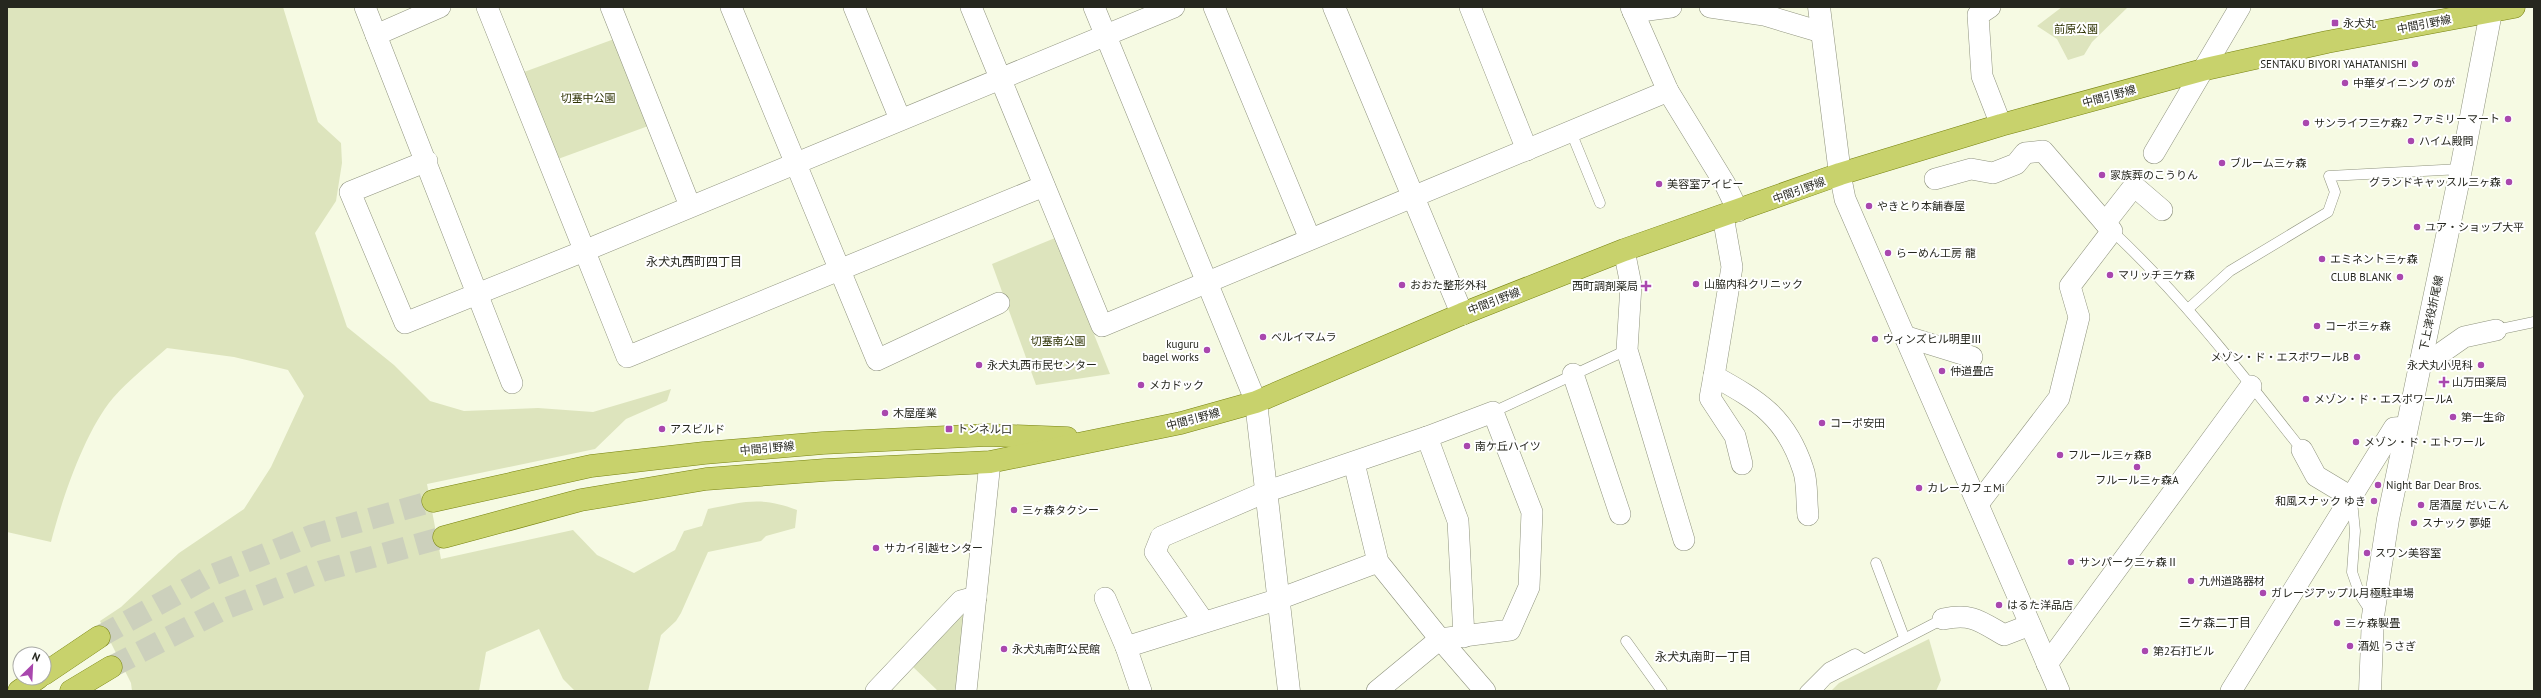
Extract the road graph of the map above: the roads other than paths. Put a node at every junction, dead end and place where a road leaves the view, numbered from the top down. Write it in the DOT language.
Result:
graph roads {
  1 [pos="365,7"];
  2 [pos="440,7"];
  3 [pos="487,7"];
  4 [pos="611,7"];
  5 [pos="731,7"];
  6 [pos="854,7"];
  7 [pos="970,7"];
  8 [pos="1094,7"];
  9 [pos="1174,7"];
  10 [pos="1214,7"];
  11 [pos="1334,7"];
  12 [pos="1470,7"];
  13 [pos="1671,7"];
  14 [pos="1710,7"];
  15 [pos="1819,7"];
  16 [pos="1990,7"];
  17 [pos="2240,7"];
  18 [pos="2514,7"];
  19 [pos="1632,9"];
  20 [pos="2491,9"];
  21 [pos="1821,32"];
  22 [pos="1106,34"];
  23 [pos="376,35"];
  24 [pos="2206,69"];
  25 [pos="1000,79"];
  26 [pos="1668,91"];
  27 [pos="900,119"];
  28 [pos="2001,125"];
  29 [pos="1571,132"];
  30 [pos="1527,150"];
  31 [pos="2154,153"];
  32 [pos="427,161"];
  33 [pos="795,163"];
  34 [pos="2461,170"];
  35 [pos="1840,174"];
  36 [pos="1935,179"];
  37 [pos="1044,186"];
  38 [pos="1412,196"];
  39 [pos="1600,203"];
  40 [pos="690,206"];
  41 [pos="2162,210"];
  42 [pos="1730,214"];
  43 [pos="2108,227"];
  44 [pos="1310,240"];
  45 [pos="1624,250"];
  46 [pos="584,251"];
  47 [pos="840,268"];
  48 [pos="1207,282"];
  49 [pos="479,294"];
  50 [pos="999,303"];
  51 [pos="2188,309"];
  52 [pos="1462,314"];
  53 [pos="2534,322"];
  54 [pos="2496,330"];
  55 [pos="1904,336"];
  56 [pos="1627,350"];
  57 [pos="1972,357"];
  58 [pos="2421,359"];
  59 [pos="1574,374"];
  60 [pos="1714,376"];
  61 [pos="512,383"];
  62 [pos="2251,386"];
  63 [pos="1256,402"];
  64 [pos="1493,412"];
  65 [pos="2406,427"];
  66 [pos="1427,437"];
  67 [pos="1105,439"];
  68 [pos="2302,450"];
  69 [pos="990,462"];
  70 [pos="1354,463"];
  71 [pos="1742,464"];
  72 [pos="1268,491"];
  73 [pos="2351,498"];
  74 [pos="433,501"];
  75 [pos="1978,504"];
  76 [pos="1620,514"];
  77 [pos="1808,515"];
  78 [pos="444,537"];
  79 [pos="1684,540"];
  80 [pos="1378,562"];
  81 [pos="1876,563"];
  82 [pos="976,597"];
  83 [pos="1105,598"];
  84 [pos="1279,598"];
  85 [pos="2373,616"];
  86 [pos="1943,619"];
  87 [pos="1204,622"];
  88 [pos="2030,625"];
  89 [pos="99,637"];
  90 [pos="1464,637"];
  91 [pos="1904,637"];
  92 [pos="1440,639"];
  93 [pos="1626,641"];
  94 [pos="1126,647"];
  95 [pos="1863,659"];
  96 [pos="2047,664"];
  97 [pos="111,667"];
  98 [pos="52,669"];
  99 [pos="72,691"];
  100 [pos="876,691"];
  101 [pos="966,691"];
  102 [pos="1141,691"];
  103 [pos="1290,691"];
  104 [pos="1377,691"];
  105 [pos="1485,691"];
  106 [pos="1662,691"];
  107 [pos="1805,691"];
  108 [pos="1816,691"];
  109 [pos="2059,691"];
  110 [pos="2231,691"];
  111 [pos="2370,691"];
  1 -- 23 [label="street"];
  2 -- 23 [label="street"];
  3 -- 46 [label="street"];
  4 -- 40 [label="street"];
  5 -- 33 [label="street"];
  6 -- 27 [label="street"];
  7 -- 25 [label="street"];
  8 -- 22 [label="street"];
  9 -- 22 [label="street"];
  10 -- 44 [label="street"];
  11 -- 38 [label="street"];
  12 -- 30 [label="street"];
  13 -- 19 [label="street"];
  14 -- 21 [label="street"];
  15 -- 21 [label="street"];
  16 -- 28 [label="street"];
  17 -- 24 [label="street"];
  18 -- 20 [label="main road, 中間引野線"];
  19 -- 26 [label="street"];
  20 -- 24 [label="main road, 中間引野線"];
  20 -- 34 [label="street, 下上津役折尾線"];
  21 -- 35 [label="street"];
  22 -- 25 [label="street"];
  22 -- 48 [label="street"];
  23 -- 32 [label="street"];
  24 -- 28 [label="main road, 中間引野線"];
  24 -- 31 [label="street"];
  25 -- 27 [label="street"];
  25 -- 37 [label="street"];
  26 -- 29 [label="street"];
  26 -- 42 [label="street"];
  27 -- 33 [label="street"];
  28 -- 35 [label="main road, 中間引野線"];
  29 -- 30 [label="street"];
  29 -- 39 [label="lane"];
  30 -- 38 [label="street"];
  32 -- 49 [label="street"];
  32 -- 49 [label="street"];
  33 -- 40 [label="street"];
  33 -- 47 [label="street"];
  34 -- 51 [label="lane"];
  34 -- 58 [label="street, 下上津役折尾線"];
  35 -- 42 [label="main road, 中間引野線"];
  35 -- 55 [label="street"];
  36 -- 43 [label="street"];
  37 -- 47 [label="street"];
  37 -- 48 [label="street"];
  38 -- 44 [label="street"];
  38 -- 52 [label="street"];
  40 -- 46 [label="street"];
  41 -- 43 [label="street"];
  42 -- 45 [label="main road, 中間引野線"];
  42 -- 60 [label="street"];
  43 -- 51 [label="lane"];
  43 -- 75 [label="street"];
  44 -- 48 [label="street"];
  45 -- 52 [label="main road, 中間引野線"];
  45 -- 56 [label="street"];
  46 -- 47 [label="street"];
  46 -- 49 [label="street"];
  47 -- 50 [label="street"];
  48 -- 63 [label="street"];
  49 -- 61 [label="street"];
  51 -- 62 [label="lane"];
  52 -- 63 [label="main road, 中間引野線"];
  53 -- 54 [label="lane"];
  54 -- 58 [label="street"];
  55 -- 57 [label="street"];
  55 -- 75 [label="street"];
  56 -- 59 [label="lane"];
  56 -- 79 [label="street"];
  58 -- 65 [label="street, 下上津役折尾線"];
  59 -- 64 [label="lane"];
  59 -- 76 [label="street"];
  60 -- 71 [label="street"];
  60 -- 77 [label="street"];
  62 -- 68 [label="lane"];
  62 -- 96 [label="street"];
  63 -- 67 [label="main road, 中間引野線"];
  63 -- 72 [label="street"];
  64 -- 66 [label="street"];
  64 -- 90 [label="street"];
  65 -- 73 [label="street"];
  65 -- 85 [label="street, 下上津役折尾線"];
  66 -- 70 [label="street"];
  66 -- 90 [label="street"];
  67 -- 69 [label="main road, 中間引野線"];
  67 -- 74 [label="main road, 中間引野線"];
  68 -- 73 [label="street"];
  69 -- 78 [label="main road, 中間引野線"];
  69 -- 82 [label="street"];
  70 -- 72 [label="street"];
  70 -- 80 [label="street"];
  72 -- 84 [label="street"];
  72 -- 87 [label="street"];
  73 -- 85 [label="lane"];
  73 -- 110 [label="street"];
  75 -- 88 [label="street"];
  80 -- 84 [label="street"];
  80 -- 92 [label="street"];
  81 -- 91 [label="lane"];
  82 -- 100 [label="street"];
  82 -- 101 [label="street"];
  83 -- 94 [label="street"];
  84 -- 87 [label="street"];
  84 -- 103 [label="street"];
  85 -- 111 [label="street, 下上津役折尾線"];
  86 -- 88 [label="street"];
  86 -- 91 [label="lane"];
  87 -- 94 [label="street"];
  88 -- 96 [label="street"];
  89 -- 98 [label="main road"];
  90 -- 92 [label="street"];
  91 -- 95 [label="lane"];
  92 -- 104 [label="street"];
  92 -- 105 [label="street"];
  93 -- 106 [label="lane"];
  94 -- 102 [label="street"];
  95 -- 107 [label="lane"];
  95 -- 108 [label="lane"];
  96 -- 109 [label="street"];
  97 -- 99 [label="main road"];
}
